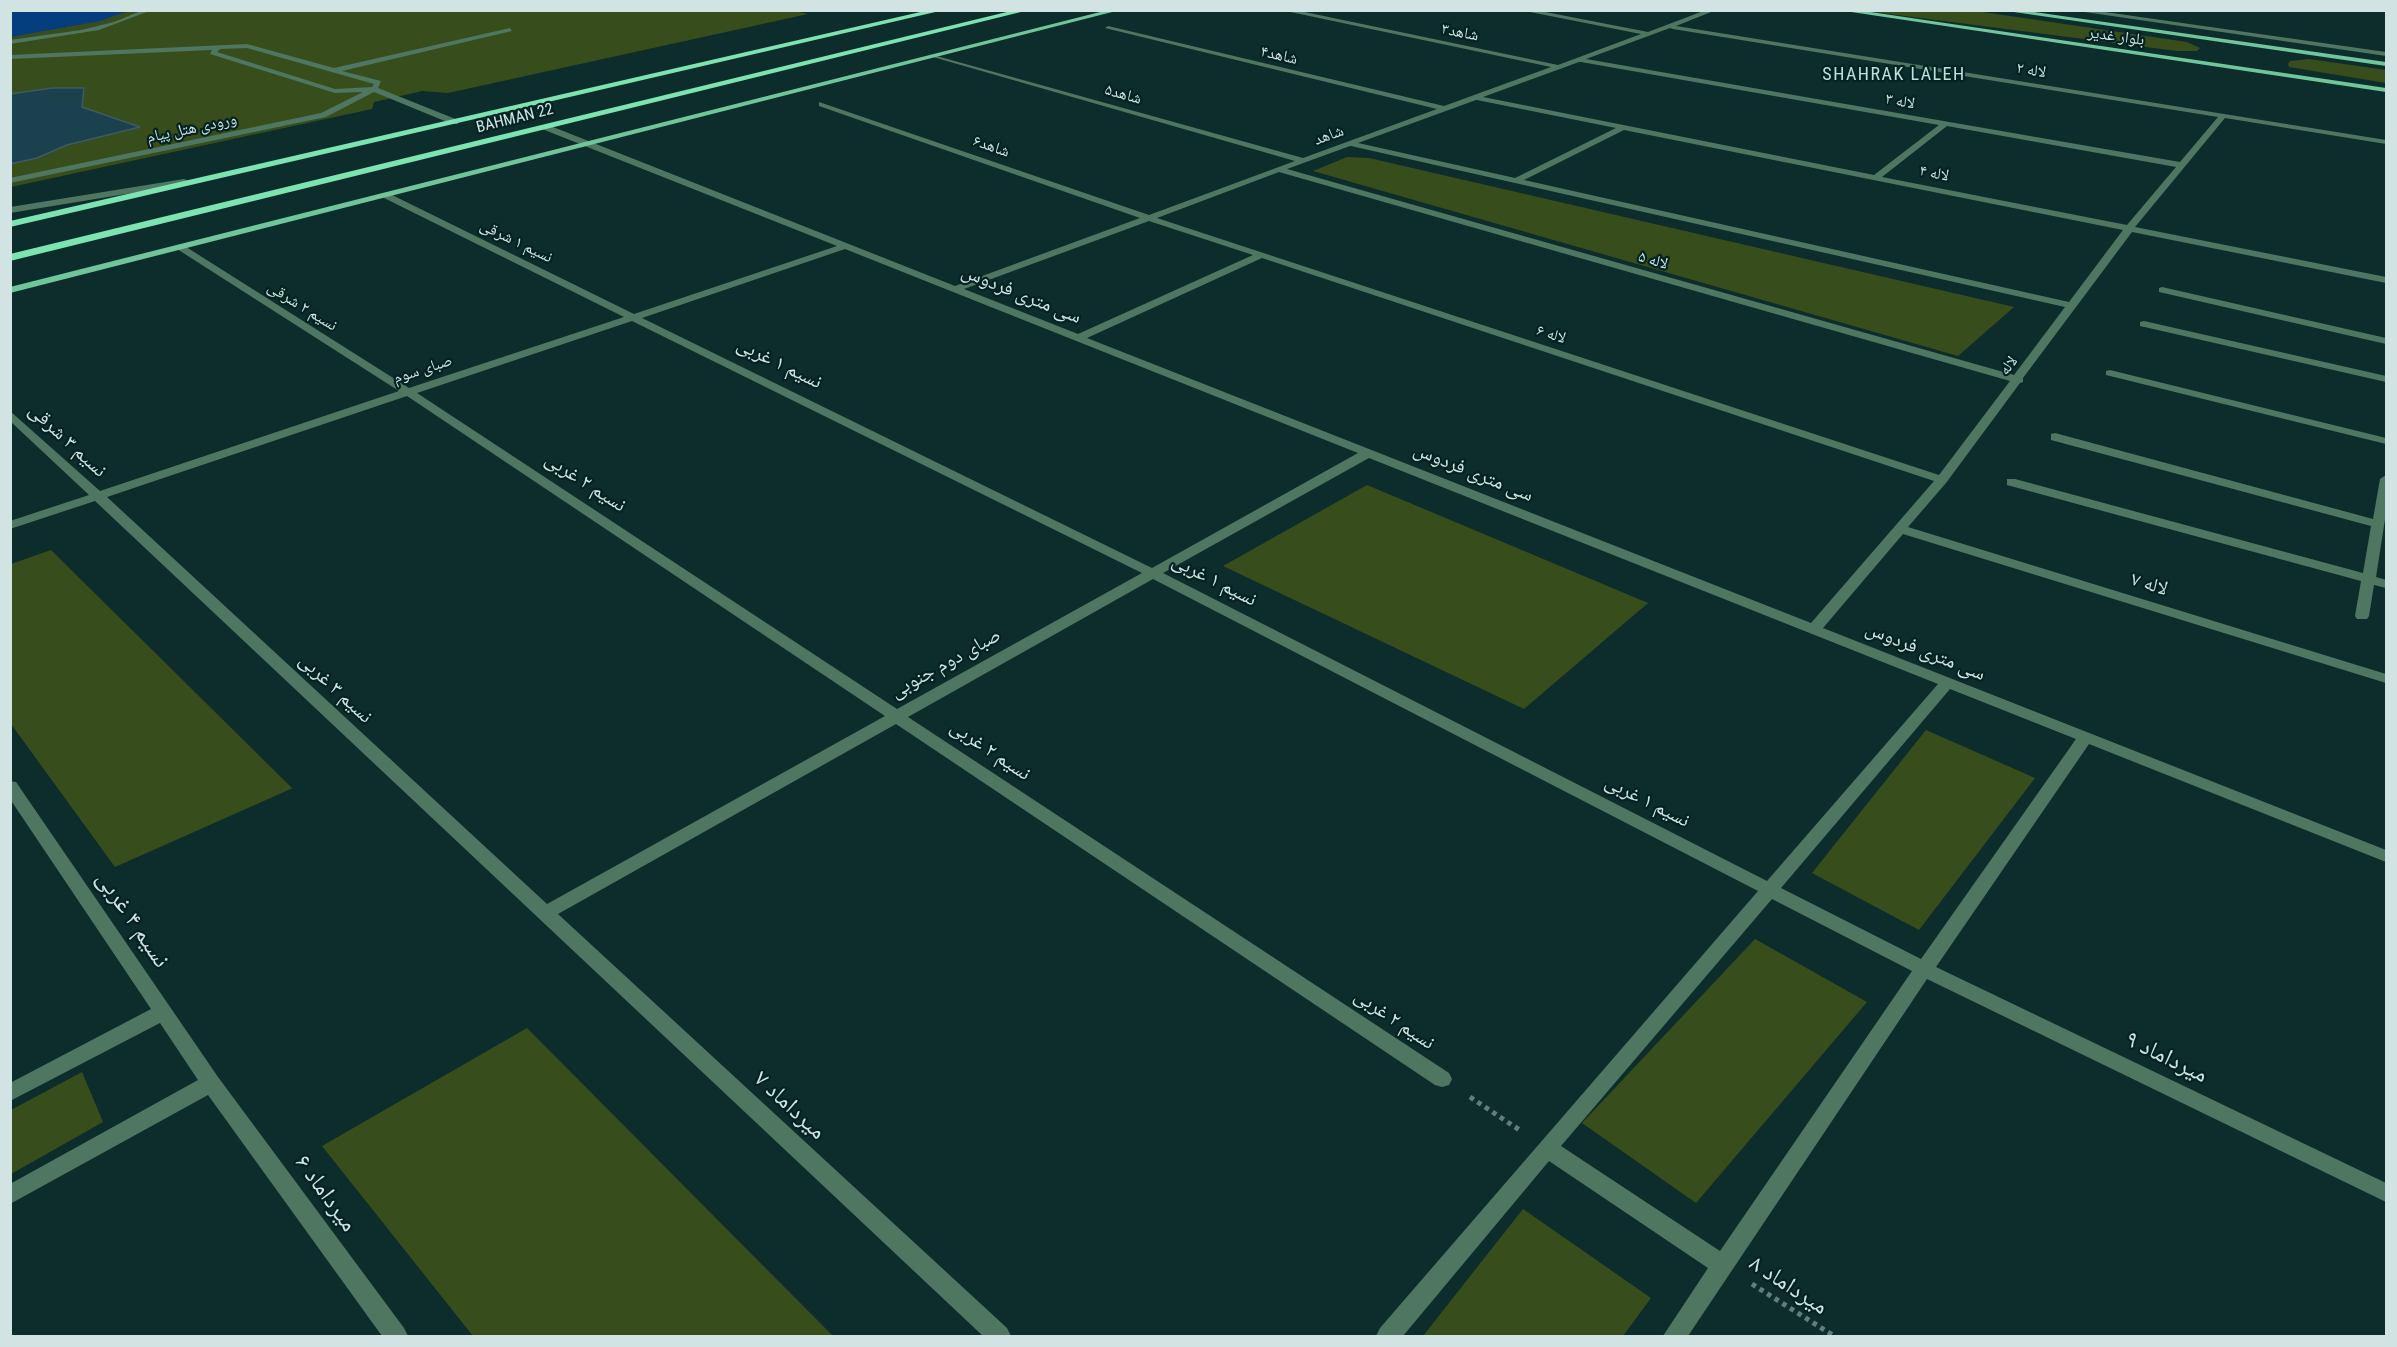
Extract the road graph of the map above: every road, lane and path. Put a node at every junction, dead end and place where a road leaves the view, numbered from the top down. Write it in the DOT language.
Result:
graph roads {
  1 [pos="149,10"];
  2 [pos="1026,10"];
  3 [pos="1117,10"];
  4 [pos="1284,10"];
  5 [pos="1524,10"];
  6 [pos="1713,10"];
  7 [pos="1841,10"];
  8 [pos="2003,10"];
  9 [pos="2074,10"];
  10 [pos="948,13"];
  11 [pos="1008,15"];
  12 [pos="1670,26"];
  13 [pos="1108,28"];
  14 [pos="510,30"];
  15 [pos="1649,34"];
  16 [pos="2178,35"];
  17 [pos="10,42"];
  18 [pos="221,47"];
  19 [pos="2315,54"];
  20 [pos="2386,54"];
  21 [pos="935,56"];
  22 [pos="2265,56"];
  23 [pos="10,57"];
  24 [pos="2158,57"];
  25 [pos="1579,60"];
  26 [pos="2262,64"];
  27 [pos="2386,64"];
  28 [pos="1560,67"];
  29 [pos="333,71"];
  30 [pos="2308,79"];
  31 [pos="374,89"];
  32 [pos="2386,90"];
  33 [pos="1477,98"];
  34 [pos="822,105"];
  35 [pos="1445,109"];
  36 [pos="2223,116"];
  37 [pos="455,122"];
  38 [pos="1945,124"];
  39 [pos="546,127"];
  40 [pos="1624,127"];
  41 [pos="2386,142"];
  42 [pos="587,143"];
  43 [pos="1351,144"];
  44 [pos="1304,161"];
  45 [pos="2181,165"];
  46 [pos="1280,170"];
  47 [pos="1875,177"];
  48 [pos="205,179"];
  49 [pos="10,181"];
  50 [pos="1516,181"];
  51 [pos="385,195"];
  52 [pos="10,210"];
  53 [pos="1150,218"];
  54 [pos="10,224"];
  55 [pos="2129,229"];
  56 [pos="846,246"];
  57 [pos="180,247"];
  58 [pos="1261,255"];
  59 [pos="10,258"];
  60 [pos="2386,280"];
  61 [pos="10,290"];
  62 [pos="955,290"];
  63 [pos="2162,290"];
  64 [pos="2073,306"];
  65 [pos="635,316"];
  66 [pos="2144,324"];
  67 [pos="1078,338"];
  68 [pos="2386,341"];
  69 [pos="2110,373"];
  70 [pos="2386,379"];
  71 [pos="2019,381"];
  72 [pos="408,393"];
  73 [pos="10,414"];
  74 [pos="2055,437"];
  75 [pos="2386,441"];
  76 [pos="1368,453"];
  77 [pos="2386,479"];
  78 [pos="1942,480"];
  79 [pos="2011,482"];
  80 [pos="97,496"];
  81 [pos="2378,524"];
  82 [pos="10,525"];
  83 [pos="1900,529"];
  84 [pos="1152,573"];
  85 [pos="2367,578"];
  86 [pos="2386,584"];
  87 [pos="2362,616"];
  88 [pos="1814,629"];
  89 [pos="2386,679"];
  90 [pos="1948,682"];
  91 [pos="897,716"];
  92 [pos="2086,737"];
  93 [pos="10,786"];
  94 [pos="2386,856"];
  95 [pos="1770,889"];
  96 [pos="545,913"];
  97 [pos="1924,969"];
  98 [pos="163,1012"];
  99 [pos="1442,1079"];
  100 [pos="211,1083"];
  101 [pos="10,1093"];
  102 [pos="1547,1148"];
  103 [pos="2386,1193"];
  104 [pos="10,1195"];
  105 [pos="1723,1266"];
  106 [pos="396,1336"];
  107 [pos="999,1336"];
  108 [pos="1388,1336"];
  109 [pos="1675,1336"];
  110 [pos="1834,1336"];
  1 -- 17 [label="street"];
  2 -- 11 [label="highway, BAHMAN 22"];
  3 -- 21 [label="main road"];
  4 -- 28 [label="street, شاهد۳"];
  5 -- 15 [label="street"];
  6 -- 12 [label="street, شاهد"];
  7 -- 24 [label="main road, بلوار غدیر"];
  8 -- 16 [label="main road, بلوار غدیر"];
  9 -- 20 [label="street"];
  10 -- 11 [label="highway, BAHMAN 22"];
  10 -- 37 [label="highway, BAHMAN 22"];
  11 -- 39 [label="highway, BAHMAN 22"];
  12 -- 15 [label="street, شاهد"];
  12 -- 36 [label="street, لاله ۲"];
  13 -- 35 [label="street, شاهد۴"];
  14 -- 29 [label="street"];
  15 -- 25 [label="street, شاهد"];
  16 -- 19 [label="main road, بلوار غدیر"];
  16 -- 24 [label="main road"];
  18 -- 23 [label="street"];
  18 -- 29 [label="street"];
  18 -- 31 [label="street"];
  19 -- 22 [label="main road"];
  19 -- 27 [label="main road, بلوار غدیر"];
  21 -- 42 [label="main road"];
  21 -- 44 [label="street, شاهد۵"];
  24 -- 30 [label="main road, بلوار غدیر"];
  25 -- 28 [label="street, شاهد"];
  25 -- 38 [label="street, لاله ۳"];
  26 -- 30 [label="main road"];
  28 -- 33 [label="street, شاهد"];
  29 -- 31 [label="street"];
  30 -- 32 [label="main road, بلوار غدیر"];
  31 -- 37 [label="street"];
  31 -- 49 [label="street, ورودی هتل پیام"];
  33 -- 35 [label="street, شاهد"];
  33 -- 40 [label="street, لاله ۴"];
  34 -- 53 [label="street, شاهد۶"];
  35 -- 43 [label="street, شاهد"];
  36 -- 41 [label="street, لاله ۲"];
  36 -- 45 [label="street, لاله"];
  37 -- 48 [label="highway, BAHMAN 22"];
  38 -- 45 [label="street, لاله ۳"];
  38 -- 47 [label="street"];
  39 -- 42 [label="street, سی متری فردوس"];
  39 -- 59 [label="highway, BAHMAN 22"];
  40 -- 47 [label="street, لاله ۴"];
  40 -- 50 [label="street"];
  42 -- 51 [label="main road"];
  42 -- 56 [label="street, سی متری فردوس"];
  43 -- 44 [label="street, شاهد"];
  43 -- 50 [label="street"];
  44 -- 46 [label="street, شاهد"];
  45 -- 55 [label="street, لاله"];
  46 -- 53 [label="street, شاهد"];
  46 -- 71 [label="street, لاله ۵"];
  47 -- 55 [label="street, لاله ۴"];
  48 -- 52 [label="street"];
  48 -- 54 [label="highway, BAHMAN 22"];
  50 -- 64 [label="street"];
  51 -- 57 [label="main road"];
  51 -- 65 [label="street, نسیم ۱ شرقی"];
  53 -- 58 [label="street, لاله ۶"];
  53 -- 62 [label="street, شاهد"];
  55 -- 60 [label="street, لاله ۴"];
  55 -- 64 [label="street, لاله"];
  56 -- 62 [label="street, سی متری فردوس"];
  56 -- 65 [label="street, صبای سوم"];
  57 -- 61 [label="main road"];
  57 -- 72 [label="street, نسیم ۲ شرقی"];
  58 -- 67 [label="street"];
  58 -- 78 [label="street, لاله ۶"];
  62 -- 67 [label="street, سی متری فردوس"];
  63 -- 68 [label="street"];
  64 -- 71 [label="street, لاله"];
  65 -- 72 [label="street, صبای سوم"];
  65 -- 84 [label="street, نسیم ۱ غربی"];
  66 -- 70 [label="street"];
  67 -- 76 [label="street, سی متری فردوس"];
  69 -- 75 [label="street"];
  71 -- 78 [label="street, لاله"];
  72 -- 80 [label="street, صبای سوم"];
  72 -- 91 [label="street, نسیم ۲ غربی"];
  73 -- 80 [label="street, نسیم ۳ شرقی"];
  74 -- 81 [label="street"];
  76 -- 84 [label="street, صبای دوم جنوبی"];
  76 -- 88 [label="street, سی متری فردوس"];
  77 -- 81 [label="street"];
  78 -- 83 [label="street, لاله"];
  79 -- 85 [label="street"];
  80 -- 82 [label="street, صبای سوم"];
  80 -- 96 [label="street, نسیم ۳ غربی"];
  81 -- 85 [label="street"];
  83 -- 88 [label="street, لاله"];
  83 -- 89 [label="street, لاله ۷"];
  84 -- 91 [label="street, صبای دوم جنوبی"];
  84 -- 95 [label="street, نسیم ۱ غربی"];
  85 -- 86 [label="street"];
  85 -- 87 [label="street"];
  88 -- 90 [label="street, سی متری فردوس"];
  90 -- 92 [label="street, سی متری فردوس"];
  90 -- 95 [label="street"];
  91 -- 96 [label="street, صبای دوم جنوبی"];
  91 -- 99 [label="street, نسیم ۲ غربی"];
  92 -- 94 [label="street, سی متری فردوس"];
  92 -- 97 [label="street"];
  93 -- 98 [label="street, نسیم ۴ غربی"];
  95 -- 97 [label="street, نسیم ۱ غربی"];
  95 -- 102 [label="street"];
  96 -- 107 [label="street, میرداماد ۷"];
  97 -- 103 [label="street, میرداماد ۹"];
  97 -- 105 [label="street"];
  98 -- 100 [label="street, نسیم ۴ غربی"];
  98 -- 101 [label="street"];
  99 -- 102 [label="path, نسیم ۲ غربی"];
  100 -- 104 [label="street"];
  100 -- 106 [label="street, میرداماد ۶"];
  102 -- 105 [label="street"];
  102 -- 108 [label="street"];
  105 -- 109 [label="street"];
  105 -- 110 [label="path, میرداماد ۸"];
}
